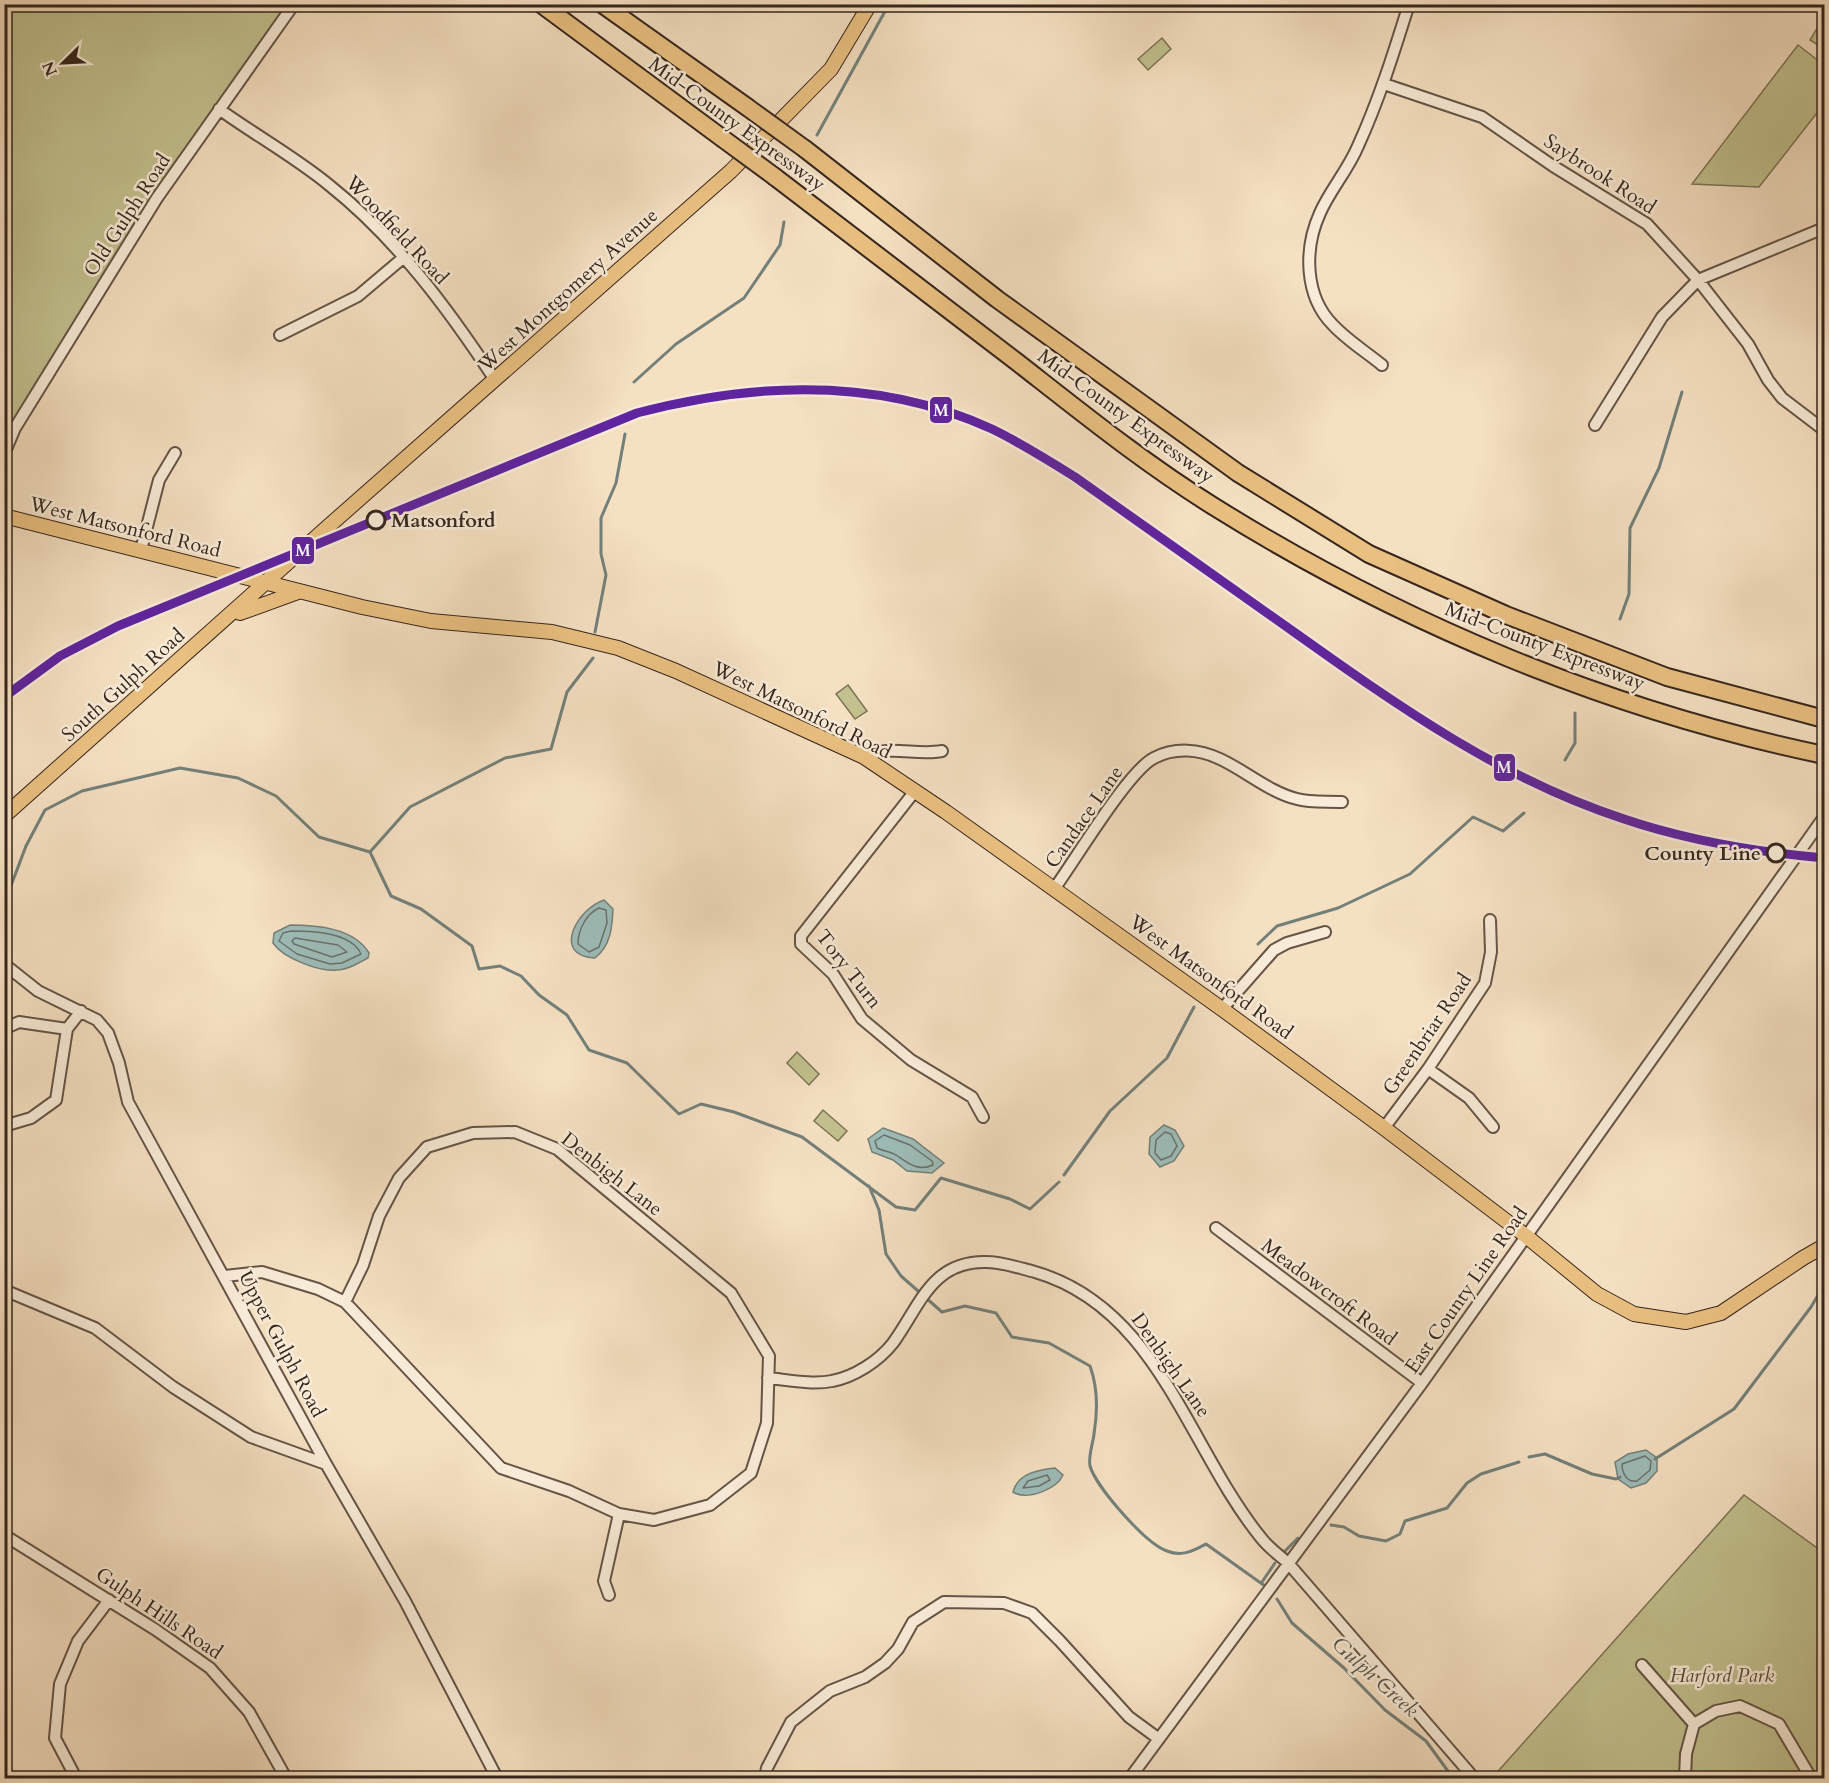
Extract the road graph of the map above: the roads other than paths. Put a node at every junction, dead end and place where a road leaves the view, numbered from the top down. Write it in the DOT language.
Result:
graph roads {
  1 [pos="294,4"];
  2 [pos="541,4"];
  3 [pos="602,4"];
  4 [pos="870,4"];
  5 [pos="1409,4"];
  6 [pos="1384,84"];
  7 [pos="219,109"];
  8 [pos="1824,228"];
  9 [pos="404,258"];
  10 [pos="1698,280"];
  11 [pos="280,335"];
  12 [pos="1382,365"];
  13 [pos="495,380"];
  14 [pos="1595,424"];
  15 [pos="1824,430"];
  16 [pos="175,453"];
  17 [pos="4,454"];
  18 [pos="4,516"];
  19 [pos="141,550"];
  20 [pos="267,583"];
  21 [pos="301,591"];
  22 [pos="227,618"];
  23 [pos="1824,719"];
  24 [pos="942,751"];
  25 [pos="1824,754"];
  26 [pos="864,757"];
  27 [pos="915,791"];
  28 [pos="1342,802"];
  29 [pos="4,816"];
  30 [pos="1824,817"];
  31 [pos="1054,889"];
  32 [pos="1490,920"];
  33 [pos="1325,932"];
  34 [pos="4,964"];
  35 [pos="1222,1009"];
  36 [pos="81,1011"];
  37 [pos="4,1029"];
  38 [pos="67,1029"];
  39 [pos="1428,1070"];
  40 [pos="983,1117"];
  41 [pos="4,1126"];
  42 [pos="1493,1127"];
  43 [pos="1384,1128"];
  44 [pos="1216,1228"];
  45 [pos="1526,1236"];
  46 [pos="1824,1246"];
  47 [pos="225,1276"];
  48 [pos="4,1290"];
  49 [pos="345,1302"];
  50 [pos="768,1378"];
  51 [pos="1422,1383"];
  52 [pos="326,1464"];
  53 [pos="619,1514"];
  54 [pos="4,1535"];
  55 [pos="1288,1563"];
  56 [pos="609,1595"];
  57 [pos="109,1600"];
  58 [pos="1642,1665"];
  59 [pos="1695,1724"];
  60 [pos="1159,1739"];
  61 [pos="76,1779"];
  62 [pos="286,1779"];
  63 [pos="497,1779"];
  64 [pos="765,1779"];
  65 [pos="1130,1779"];
  66 [pos="1474,1779"];
  67 [pos="1685,1779"];
  68 [pos="1811,1779"];
  1 -- 7 [label="street, Old Gulph Road"];
  2 -- 25 [label="highway, Mid-County Expressway, bridge"];
  3 -- 23 [label="highway, Mid-County Expressway, bridge"];
  4 -- 13 [label="main road, West Montgomery Avenue"];
  5 -- 6 [label="street"];
  6 -- 10 [label="street, Saybrook Road"];
  6 -- 12 [label="street"];
  7 -- 9 [label="street, Woodfield Road"];
  7 -- 17 [label="street, Old Gulph Road"];
  8 -- 10 [label="street"];
  9 -- 11 [label="street"];
  9 -- 13 [label="street, Woodfield Road"];
  10 -- 14 [label="street"];
  10 -- 15 [label="street, Saybrook Road"];
  13 -- 20 [label="main road, West Montgomery Avenue"];
  16 -- 19 [label="street"];
  18 -- 19 [label="main road, West Matsonford Road"];
  19 -- 20 [label="main road, West Matsonford Road"];
  20 -- 21 [label="main road, West Matsonford Road"];
  20 -- 22 [label="main road, South Gulph Road"];
  21 -- 22 [label="main road"];
  21 -- 26 [label="main road, West Matsonford Road"];
  22 -- 29 [label="main road, South Gulph Road"];
  24 -- 26 [label="street"];
  26 -- 27 [label="main road, West Matsonford Road"];
  27 -- 31 [label="main road, West Matsonford Road"];
  27 -- 40 [label="street, Tory Turn"];
  28 -- 31 [label="street, Candace Lane"];
  30 -- 45 [label="street, East County Line Road"];
  31 -- 35 [label="main road, West Matsonford Road"];
  32 -- 39 [label="street, Greenbriar Road"];
  33 -- 35 [label="street"];
  34 -- 36 [label="street, Upper Gulph Road"];
  35 -- 43 [label="main road, West Matsonford Road"];
  36 -- 38 [label="street"];
  36 -- 47 [label="street, Upper Gulph Road"];
  37 -- 38 [label="street"];
  38 -- 41 [label="street"];
  39 -- 42 [label="street"];
  39 -- 43 [label="street, Greenbriar Road"];
  43 -- 45 [label="main road, West Matsonford Road"];
  44 -- 51 [label="street, Meadowcroft Road"];
  45 -- 46 [label="main road, West Matsonford Road"];
  45 -- 51 [label="street, East County Line Road"];
  47 -- 49 [label="street, Denbigh Lane"];
  47 -- 52 [label="street, Upper Gulph Road"];
  48 -- 52 [label="street"];
  49 -- 50 [label="street, Denbigh Lane"];
  49 -- 53 [label="street, Denbigh Lane"];
  50 -- 53 [label="street, Denbigh Lane"];
  50 -- 55 [label="street, Denbigh Lane"];
  51 -- 55 [label="street, East County Line Road"];
  52 -- 63 [label="street, Upper Gulph Road"];
  53 -- 56 [label="street"];
  54 -- 57 [label="street, Gulph Hills Road"];
  55 -- 60 [label="street, East County Line Road"];
  55 -- 66 [label="street, Denbigh Lane"];
  57 -- 61 [label="street"];
  57 -- 62 [label="street, Gulph Hills Road"];
  58 -- 59 [label="street"];
  59 -- 67 [label="street"];
  59 -- 68 [label="street"];
  60 -- 64 [label="street"];
  60 -- 65 [label="street, East County Line Road"];
}
